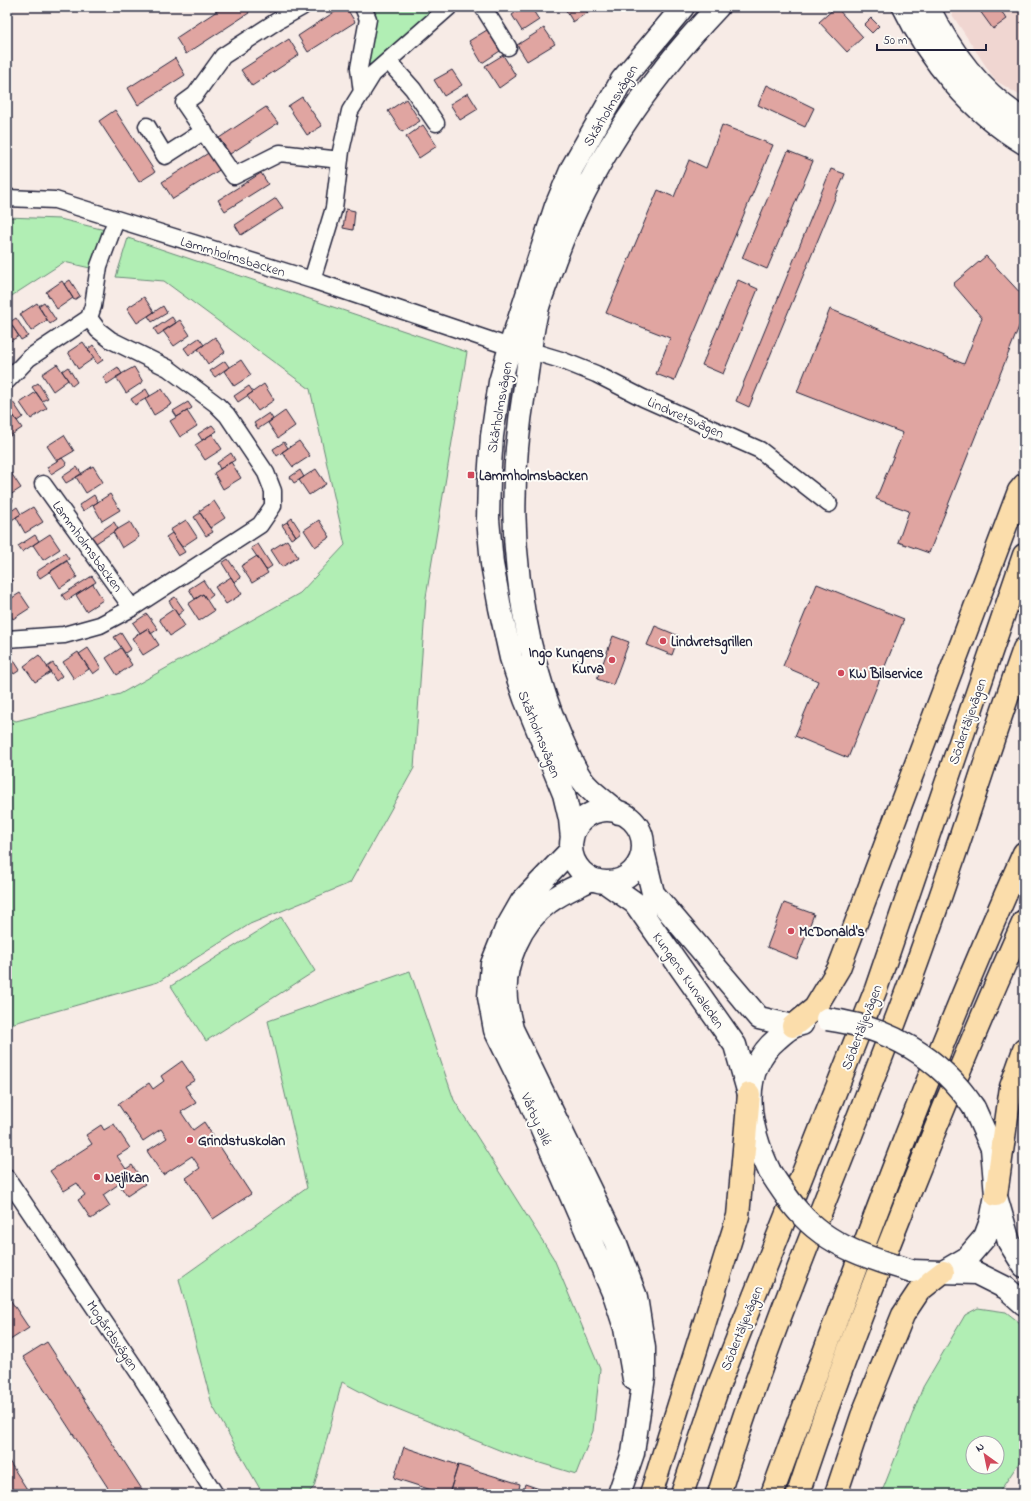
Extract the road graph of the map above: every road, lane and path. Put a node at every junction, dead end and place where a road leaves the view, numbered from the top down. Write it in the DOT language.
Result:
graph roads {
  1 [pos="302,7"];
  2 [pos="363,7"];
  3 [pos="449,7"];
  4 [pos="483,7"];
  5 [pos="682,7"];
  6 [pos="718,7"];
  7 [pos="904,7"];
  8 [pos="928,7"];
  9 [pos="508,47"];
  10 [pos="388,61"];
  11 [pos="362,93"];
  12 [pos="1024,120"];
  13 [pos="436,123"];
  14 [pos="147,126"];
  15 [pos="204,131"];
  16 [pos="1024,143"];
  17 [pos="340,160"];
  18 [pos="7,198"];
  19 [pos="116,220"];
  20 [pos="312,280"];
  21 [pos="89,318"];
  22 [pos="510,347"];
  23 [pos="531,351"];
  24 [pos="7,381"];
  25 [pos="43,484"];
  26 [pos="1024,485"];
  27 [pos="829,504"];
  28 [pos="1024,554"];
  29 [pos="132,608"];
  30 [pos="7,639"];
  31 [pos="1024,649"];
  32 [pos="619,813"];
  33 [pos="572,845"];
  34 [pos="643,851"];
  35 [pos="1024,853"];
  36 [pos="598,881"];
  37 [pos="1024,921"];
  38 [pos="793,1026"];
  39 [pos="1024,1050"];
  40 [pos="749,1094"];
  41 [pos="7,1178"];
  42 [pos="996,1195"];
  43 [pos="1024,1266"];
  44 [pos="943,1272"];
  45 [pos="1024,1304"];
  46 [pos="639,1407"];
  47 [pos="215,1494"];
  48 [pos="619,1494"];
  49 [pos="651,1494"];
  50 [pos="682,1494"];
  51 [pos="719,1494"];
  52 [pos="772,1494"];
  53 [pos="798,1494"];
  54 [pos="836,1494"];
  1 -- 15 [label="street"];
  2 -- 11 [label="street"];
  3 -- 10 [label="street"];
  4 -- 9 [label="street"];
  5 -- 22 [label="main road, Skärholmsvägen"];
  6 -- 23 [label="main road, Skärholmsvägen"];
  7 -- 16 [label="main road"];
  8 -- 12 [label="main road"];
  10 -- 11 [label="street"];
  10 -- 13 [label="street"];
  11 -- 17 [label="street"];
  14 -- 15 [label="street"];
  15 -- 17 [label="street"];
  17 -- 20 [label="street"];
  18 -- 19 [label="street, Lammholmsbacken"];
  19 -- 20 [label="street, Lammholmsbacken"];
  19 -- 21 [label="street"];
  20 -- 22 [label="street, Lammholmsbacken"];
  21 -- 24 [label="street"];
  21 -- 29 [label="street, Lammholmsbacken"];
  22 -- 23 [label="main road"];
  22 -- 33 [label="main road, Skärholmsvägen"];
  23 -- 27 [label="street, Lindvretsvägen"];
  23 -- 32 [label="main road, Skärholmsvägen"];
  25 -- 29 [label="street, Lammholmsbacken"];
  26 -- 38 [label="highway"];
  28 -- 50 [label="highway, Södertäljevägen"];
  29 -- 30 [label="street, Lammholmsbacken"];
  31 -- 51 [label="highway"];
  32 -- 33 [label="main road"];
  32 -- 34 [label="main road"];
  33 -- 36 [label="main road"];
  33 -- 46 [label="main road, Vårby allé"];
  34 -- 36 [label="main road"];
  34 -- 38 [label="main road, Kungens Kurvaleden"];
  35 -- 52 [label="highway"];
  36 -- 40 [label="main road, Kungens Kurvaleden"];
  36 -- 46 [label="main road, Vårby allé"];
  37 -- 53 [label="highway"];
  38 -- 40 [label="main road"];
  38 -- 42 [label="main road, bridge"];
  39 -- 42 [label="highway"];
  40 -- 44 [label="main road, Kungens Kurvaleden, bridge"];
  40 -- 49 [label="highway"];
  41 -- 47 [label="street, Mogårdsvägen"];
  42 -- 43 [label="main road"];
  42 -- 44 [label="main road"];
  44 -- 45 [label="main road"];
  44 -- 54 [label="highway"];
  46 -- 48 [label="main road, Vårby allé"];
}
